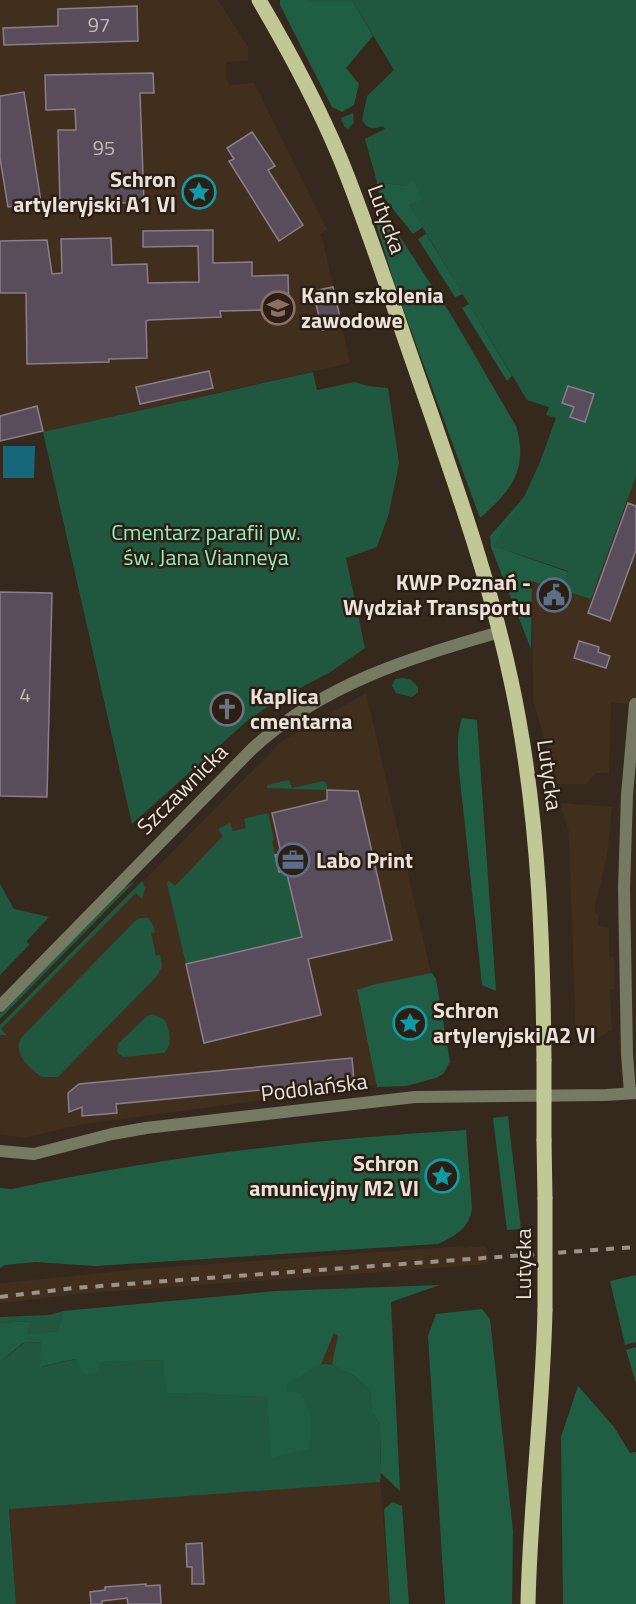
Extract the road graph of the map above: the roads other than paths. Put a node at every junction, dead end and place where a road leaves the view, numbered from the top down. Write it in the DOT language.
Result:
graph roads {
  1 [pos="259,0"];
  2 [pos="500,632"];
  3 [pos="635,705"];
  4 [pos="0,1006"];
  5 [pos="633,1093"];
  6 [pos="0,1151"];
  7 [pos="528,1604"];
  1 -- 2 [label="main road, Lutycka"];
  2 -- 4 [label="street, Szczawnicka"];
  2 -- 7 [label="main road, Lutycka, bridge"];
  3 -- 5 [label="street"];
  5 -- 6 [label="street, Podolańska"];
}
